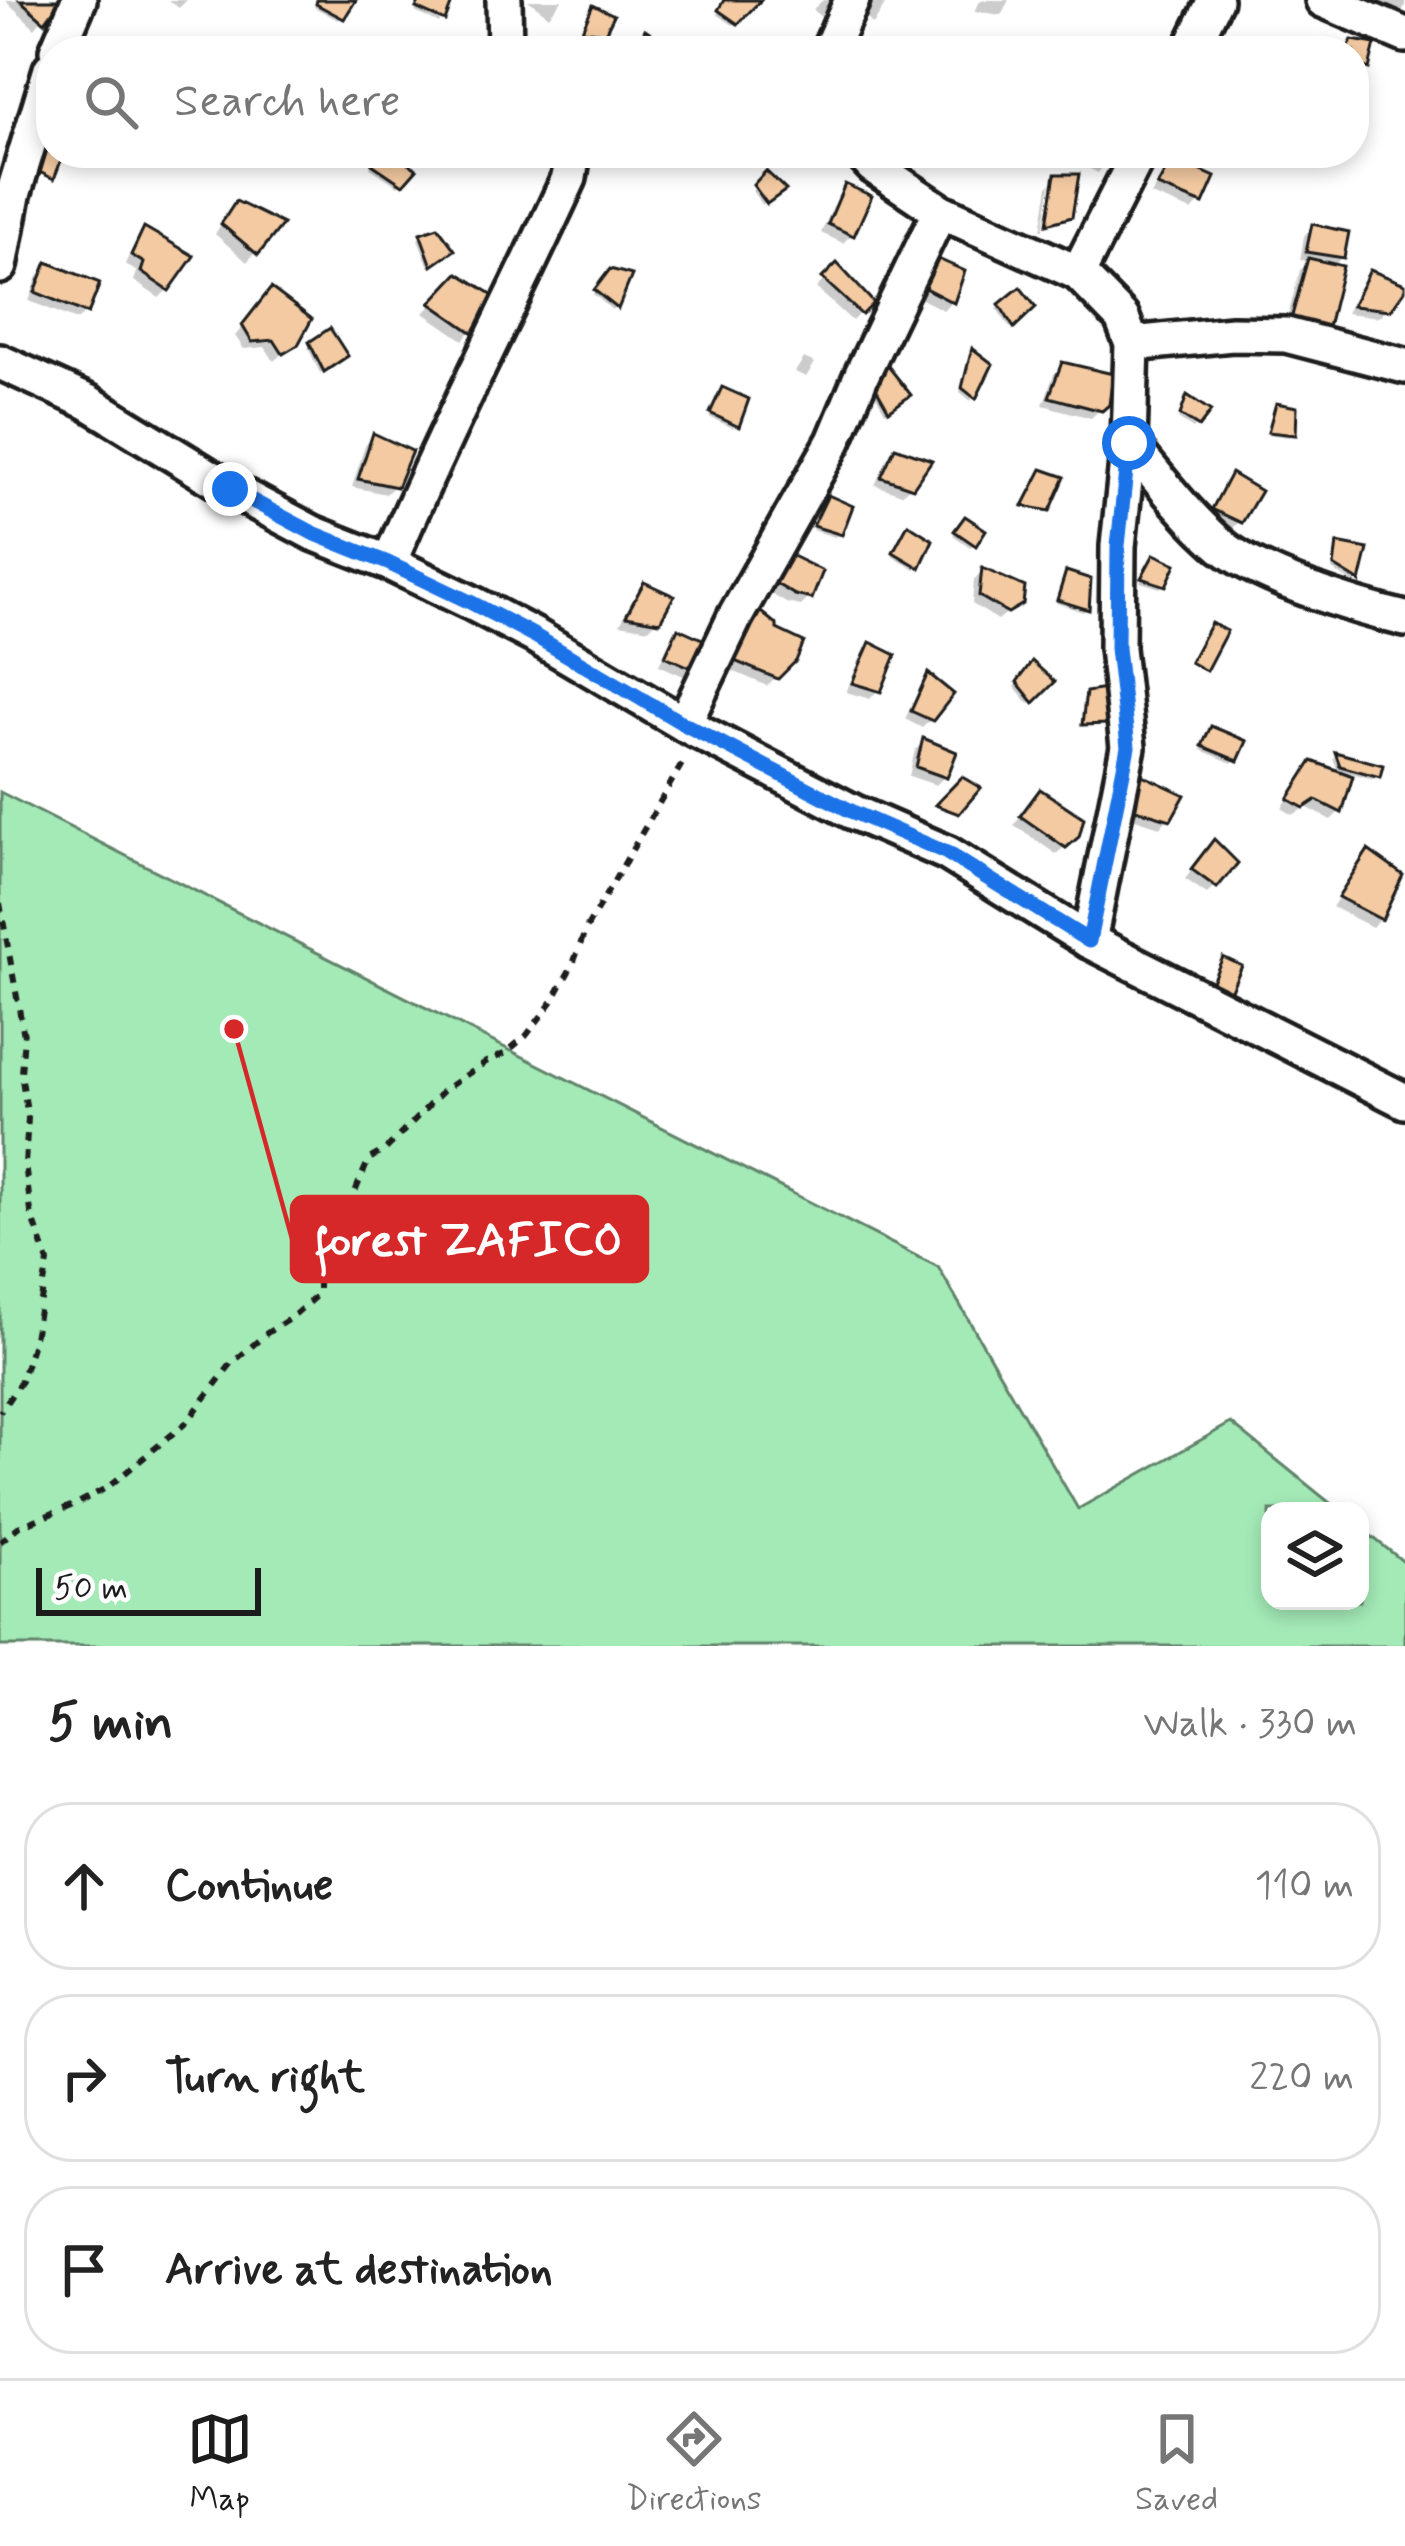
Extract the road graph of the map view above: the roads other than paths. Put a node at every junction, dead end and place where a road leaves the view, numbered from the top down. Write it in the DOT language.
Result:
graph roads {
  1 [pos="79,0"];
  2 [pos="504,0"];
  3 [pos="851,0"];
  4 [pos="1215,0"];
  5 [pos="1323,0"];
  6 [pos="1405,35"];
  7 [pos="63,36"];
  8 [pos="505,36"];
  9 [pos="835,36"];
  10 [pos="1197,36"];
  11 [pos="36,119"];
  12 [pos="571,168"];
  13 [pos="876,168"];
  14 [pos="1131,168"];
  15 [pos="940,211"];
  16 [pos="0,266"];
  17 [pos="1078,273"];
  18 [pos="1132,344"];
  19 [pos="0,362"];
  20 [pos="1405,366"];
  21 [pos="1129,443"];
  22 [pos="388,563"];
  23 [pos="1405,619"];
  24 [pos="692,728"];
  25 [pos="1089,941"];
  26 [pos="1405,1101"];
  1 -- 7 [label="street"];
  2 -- 8 [label="street"];
  3 -- 9 [label="street"];
  4 -- 10 [label="street"];
  5 -- 6 [label="street"];
  11 -- 16 [label="street"];
  12 -- 22 [label="street"];
  13 -- 15 [label="street"];
  14 -- 17 [label="street"];
  15 -- 17 [label="street"];
  15 -- 24 [label="street"];
  17 -- 18 [label="street"];
  18 -- 20 [label="street"];
  18 -- 21 [label="street"];
  19 -- 22 [label="street"];
  21 -- 23 [label="street"];
  21 -- 25 [label="street"];
  22 -- 24 [label="street"];
  24 -- 25 [label="street"];
  25 -- 26 [label="street"];
}
